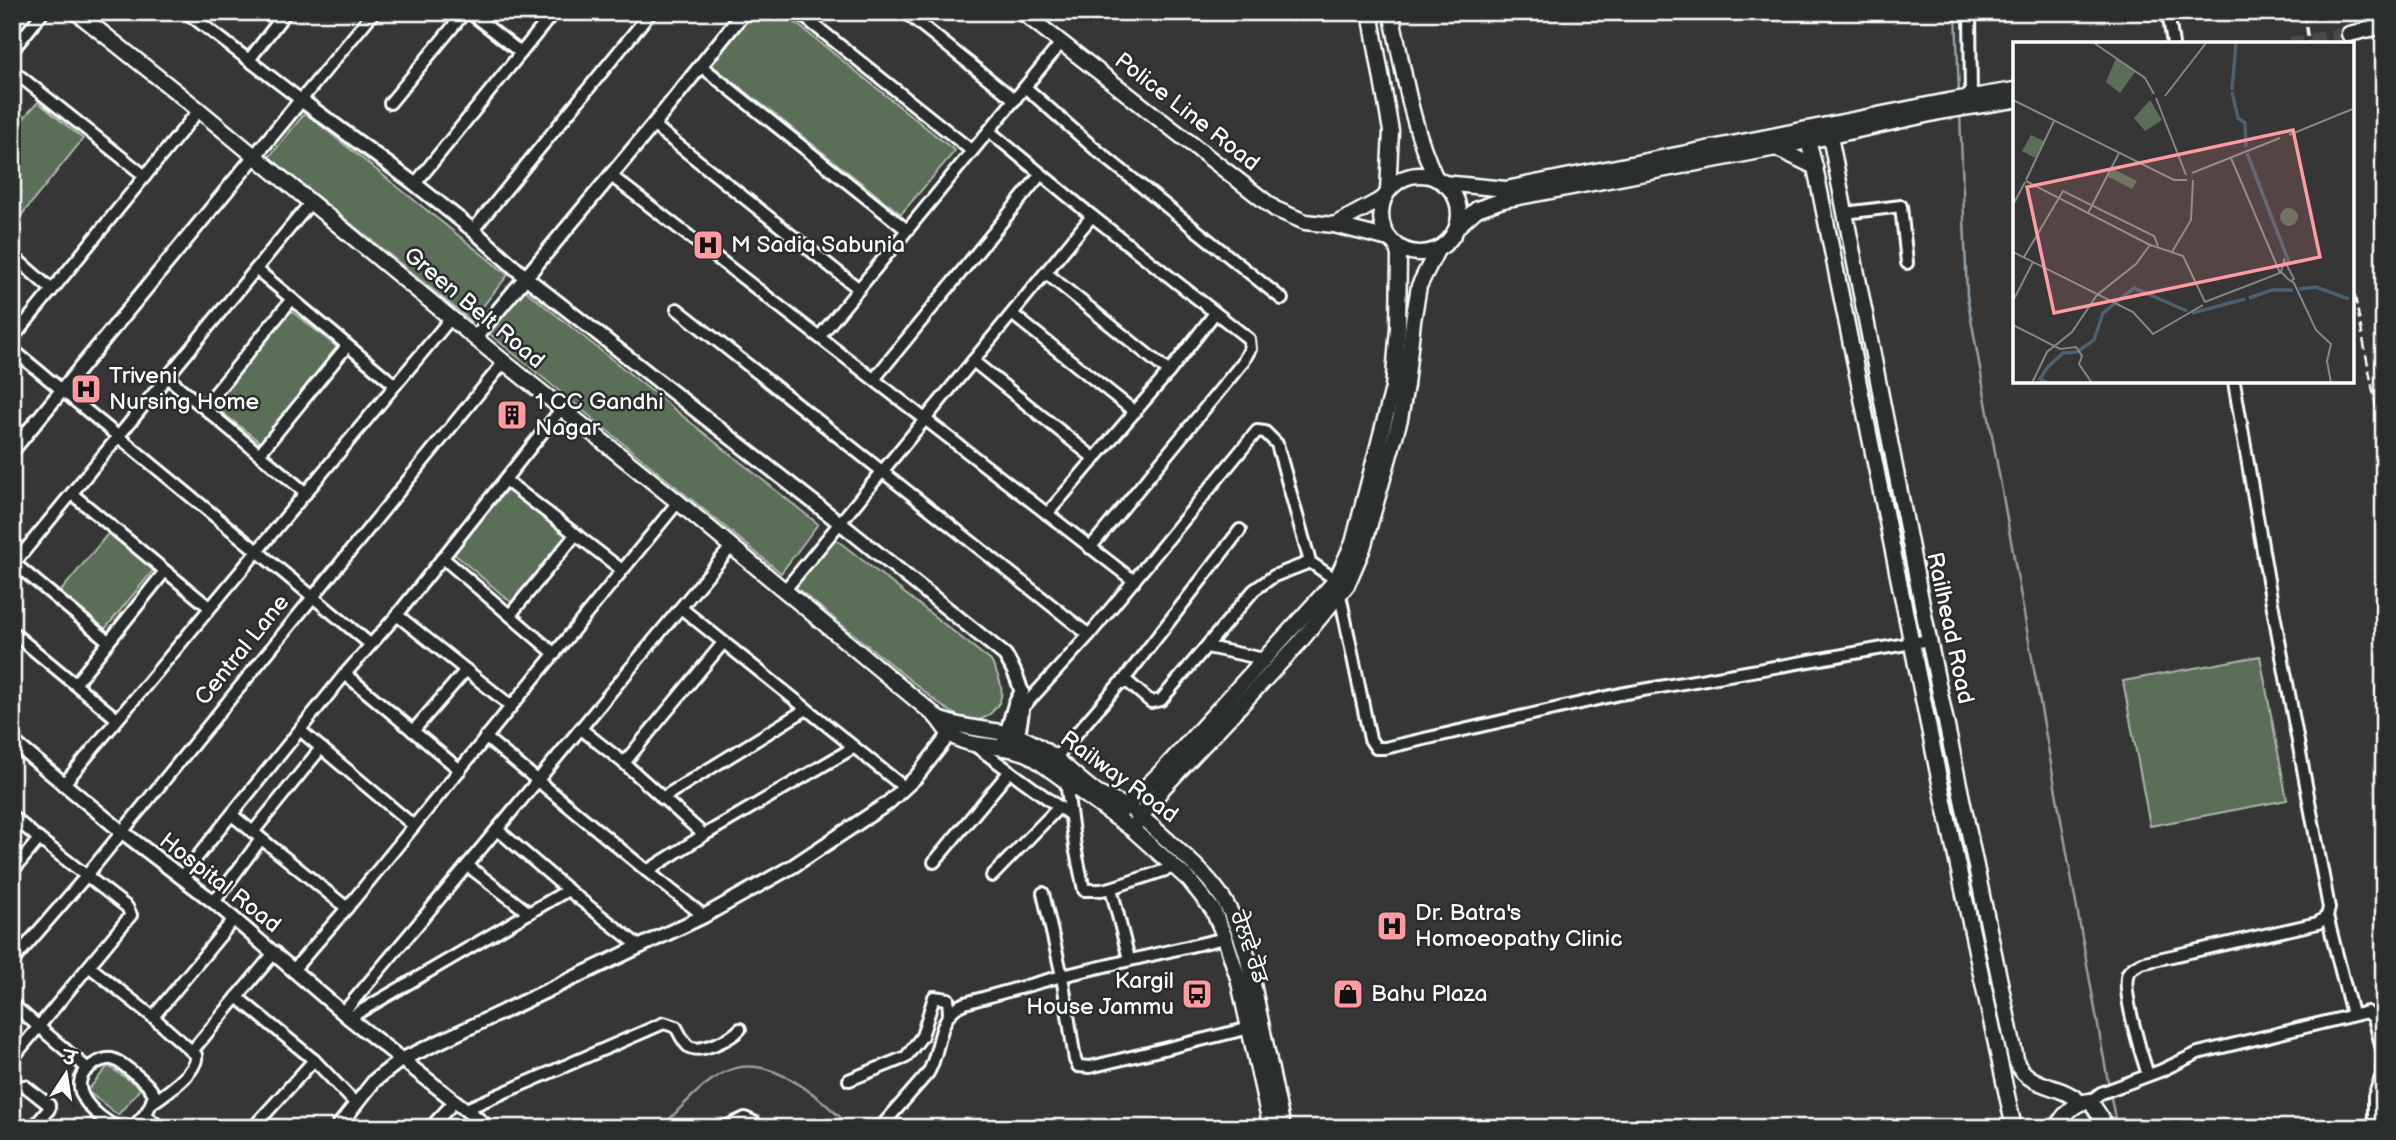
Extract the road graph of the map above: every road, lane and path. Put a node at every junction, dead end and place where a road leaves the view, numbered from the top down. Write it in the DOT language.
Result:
graph roads {
  1 [pos="43,12"];
  2 [pos="76,12"];
  3 [pos="186,12"];
  4 [pos="286,12"];
  5 [pos="467,12"];
  6 [pos="554,12"];
  7 [pos="651,12"];
  8 [pos="744,12"];
  9 [pos="798,12"];
  10 [pos="905,12"];
  11 [pos="1022,12"];
  12 [pos="1370,12"];
  13 [pos="1391,12"];
  14 [pos="1970,12"];
  15 [pos="2168,12"];
  16 [pos="369,14"];
  17 [pos="2384,26"];
  18 [pos="2384,36"];
  19 [pos="2173,42"];
  20 [pos="1061,43"];
  21 [pos="12,51"];
  22 [pos="520,53"];
  23 [pos="249,60"];
  24 [pos="701,66"];
  25 [pos="12,70"];
  26 [pos="1025,87"];
  27 [pos="2013,90"];
  28 [pos="302,100"];
  29 [pos="1015,100"];
  30 [pos="2013,100"];
  31 [pos="1968,101"];
  32 [pos="390,103"];
  33 [pos="1947,108"];
  34 [pos="200,110"];
  35 [pos="653,125"];
  36 [pos="989,131"];
  37 [pos="1829,131"];
  38 [pos="1850,132"];
  39 [pos="1806,136"];
  40 [pos="1776,148"];
  41 [pos="972,151"];
  42 [pos="255,156"];
  43 [pos="1835,160"];
  44 [pos="1815,167"];
  45 [pos="1041,174"];
  46 [pos="610,175"];
  47 [pos="145,176"];
  48 [pos="1439,181"];
  49 [pos="415,184"];
  50 [pos="1386,195"];
  51 [pos="311,202"];
  52 [pos="1845,213"];
  53 [pos="1092,216"];
  54 [pos="1334,225"];
  55 [pos="1458,226"];
  56 [pos="473,230"];
  57 [pos="907,230"];
  58 [pos="1393,241"];
  59 [pos="1437,250"];
  60 [pos="12,255"];
  61 [pos="1907,263"];
  62 [pos="256,270"];
  63 [pos="1046,272"];
  64 [pos="524,276"];
  65 [pos="859,289"];
  66 [pos="52,290"];
  67 [pos="292,299"];
  68 [pos="1282,299"];
  69 [pos="677,309"];
  70 [pos="1215,313"];
  71 [pos="1012,314"];
  72 [pos="451,318"];
  73 [pos="820,336"];
  74 [pos="475,338"];
  75 [pos="12,339"];
  76 [pos="348,346"];
  77 [pos="12,349"];
  78 [pos="973,361"];
  79 [pos="503,362"];
  80 [pos="1169,372"];
  81 [pos="167,377"];
  82 [pos="874,378"];
  83 [pos="2234,383"];
  84 [pos="395,385"];
  85 [pos="62,390"];
  86 [pos="204,407"];
  87 [pos="562,408"];
  88 [pos="1135,412"];
  89 [pos="926,418"];
  90 [pos="117,436"];
  91 [pos="12,451"];
  92 [pos="260,453"];
  93 [pos="1095,458"];
  94 [pos="882,471"];
  95 [pos="505,480"];
  96 [pos="306,493"];
  97 [pos="72,494"];
  98 [pos="678,502"];
  99 [pos="1047,514"];
  100 [pos="840,523"];
  101 [pos="1240,530"];
  102 [pos="576,534"];
  103 [pos="731,547"];
  104 [pos="1090,548"];
  105 [pos="257,552"];
  106 [pos="443,558"];
  107 [pos="1310,562"];
  108 [pos="13,564"];
  109 [pos="622,570"];
  110 [pos="165,572"];
  111 [pos="1134,581"];
  112 [pos="1338,588"];
  113 [pos="784,591"];
  114 [pos="314,596"];
  115 [pos="209,607"];
  116 [pos="681,608"];
  117 [pos="397,615"];
  118 [pos="510,615"];
  119 [pos="12,632"];
  120 [pos="1088,635"];
  121 [pos="1928,640"];
  122 [pos="108,641"];
  123 [pos="370,643"];
  124 [pos="723,643"];
  125 [pos="1912,644"];
  126 [pos="1207,647"];
  127 [pos="555,654"];
  128 [pos="1264,659"];
  129 [pos="466,670"];
  130 [pos="345,674"];
  131 [pos="1123,681"];
  132 [pos="75,684"];
  133 [pos="1022,690"];
  134 [pos="511,706"];
  135 [pos="1024,706"];
  136 [pos="805,710"];
  137 [pos="117,719"];
  138 [pos="940,719"];
  139 [pos="581,729"];
  140 [pos="953,730"];
  141 [pos="301,731"];
  142 [pos="413,731"];
  143 [pos="485,737"];
  144 [pos="12,741"];
  145 [pos="969,742"];
  146 [pos="1011,742"];
  147 [pos="321,748"];
  148 [pos="853,748"];
  149 [pos="624,764"];
  150 [pos="1051,764"];
  151 [pos="460,770"];
  152 [pos="1010,771"];
  153 [pos="538,779"];
  154 [pos="1066,782"];
  155 [pos="63,785"];
  156 [pos="1960,785"];
  157 [pos="905,788"];
  158 [pos="1941,788"];
  159 [pos="662,798"];
  160 [pos="1059,807"];
  161 [pos="1120,811"];
  162 [pos="1070,815"];
  163 [pos="12,816"];
  164 [pos="232,816"];
  165 [pos="1137,823"];
  166 [pos="414,826"];
  167 [pos="498,830"];
  168 [pos="121,831"];
  169 [pos="257,835"];
  170 [pos="704,835"];
  171 [pos="39,839"];
  172 [pos="934,862"];
  173 [pos="468,866"];
  174 [pos="1175,867"];
  175 [pos="647,871"];
  176 [pos="12,872"];
  177 [pos="87,875"];
  178 [pos="992,876"];
  179 [pos="181,877"];
  180 [pos="1111,888"];
  181 [pos="568,890"];
  182 [pos="1043,893"];
  183 [pos="214,902"];
  184 [pos="347,908"];
  185 [pos="529,913"];
  186 [pos="704,916"];
  187 [pos="2327,916"];
  188 [pos="234,919"];
  189 [pos="1225,937"];
  190 [pos="639,946"];
  191 [pos="275,952"];
  192 [pos="1129,959"];
  193 [pos="12,962"];
  194 [pos="90,967"];
  195 [pos="294,969"];
  196 [pos="1062,976"];
  197 [pos="237,997"];
  198 [pos="12,1004"];
  199 [pos="949,1013"];
  200 [pos="2352,1014"];
  201 [pos="346,1015"];
  202 [pos="153,1017"];
  203 [pos="38,1026"];
  204 [pos="1251,1028"];
  205 [pos="740,1029"];
  206 [pos="192,1051"];
  207 [pos="12,1059"];
  208 [pos="314,1060"];
  209 [pos="401,1060"];
  210 [pos="88,1069"];
  211 [pos="2148,1075"];
  212 [pos="849,1080"];
  213 [pos="16,1086"];
  214 [pos="12,1095"];
  215 [pos="2090,1099"];
  216 [pos="455,1101"];
  217 [pos="355,1103"];
  218 [pos="152,1104"];
  219 [pos="466,1109"];
  220 [pos="145,1115"];
  221 [pos="33,1128"];
  222 [pos="118,1128"];
  223 [pos="131,1128"];
  224 [pos="161,1128"];
  225 [pos="256,1128"];
  226 [pos="337,1128"];
  227 [pos="430,1128"];
  228 [pos="489,1128"];
  229 [pos="723,1128"];
  230 [pos="758,1128"];
  231 [pos="880,1128"];
  232 [pos="1271,1128"];
  233 [pos="1283,1128"];
  234 [pos="2014,1128"];
  235 [pos="2056,1128"];
  236 [pos="2105,1128"];
  237 [pos="2374,1128"];
  1 -- 21 [label="street"];
  2 -- 34 [label="main road, Green Belt Road"];
  3 -- 23 [label="street"];
  4 -- 23 [label="street"];
  5 -- 22 [label="street"];
  5 -- 32 [label="street"];
  6 -- 22 [label="street"];
  7 -- 56 [label="street"];
  8 -- 24 [label="street"];
  9 -- 41 [label="street"];
  10 -- 29 [label="street"];
  11 -- 20 [label="main road, Police Line Road"];
  12 -- 50 [label="main road"];
  13 -- 48 [label="main road"];
  14 -- 31 [label="street"];
  15 -- 19 [label="street"];
  16 -- 28 [label="street"];
  17 -- 18 [label="main road"];
  20 -- 26 [label="street"];
  20 -- 54 [label="main road, Police Line Road"];
  22 -- 49 [label="street"];
  23 -- 28 [label="street"];
  24 -- 35 [label="street"];
  24 -- 57 [label="street"];
  25 -- 47 [label="street"];
  26 -- 29 [label="street"];
  26 -- 68 [label="street"];
  27 -- 31 [label="main road"];
  28 -- 42 [label="street"];
  28 -- 49 [label="street"];
  29 -- 36 [label="street"];
  30 -- 31 [label="main road"];
  31 -- 33 [label="main road"];
  33 -- 37 [label="main road"];
  33 -- 38 [label="main road"];
  34 -- 42 [label="main road, Green Belt Road"];
  34 -- 47 [label="street"];
  35 -- 46 [label="street"];
  35 -- 65 [label="street"];
  36 -- 41 [label="street"];
  36 -- 45 [label="street"];
  37 -- 38 [label="main road"];
  37 -- 39 [label="main road"];
  37 -- 43 [label="main road, Railhead Road"];
  38 -- 43 [label="main road"];
  39 -- 40 [label="main road"];
  39 -- 44 [label="main road, Railhead Road"];
  39 -- 48 [label="main road"];
  40 -- 44 [label="main road"];
  40 -- 55 [label="main road"];
  41 -- 57 [label="street"];
  42 -- 51 [label="main road, Green Belt Road"];
  42 -- 85 [label="street"];
  43 -- 52 [label="main road, Railhead Road"];
  44 -- 125 [label="main road, Railhead Road"];
  45 -- 53 [label="street"];
  45 -- 82 [label="street"];
  46 -- 64 [label="street"];
  46 -- 73 [label="street"];
  47 -- 66 [label="street"];
  48 -- 50 [label="main road"];
  48 -- 55 [label="main road"];
  49 -- 56 [label="street"];
  50 -- 54 [label="main road"];
  50 -- 58 [label="main road"];
  51 -- 62 [label="street"];
  51 -- 72 [label="main road, Green Belt Road"];
  52 -- 61 [label="street"];
  52 -- 121 [label="main road, Railhead Road"];
  53 -- 63 [label="street"];
  53 -- 70 [label="street"];
  54 -- 58 [label="main road, Police Line Road"];
  55 -- 59 [label="main road"];
  56 -- 64 [label="street"];
  57 -- 65 [label="street"];
  58 -- 59 [label="main road"];
  58 -- 112 [label="main road"];
  59 -- 112 [label="main road, Railway Road"];
  60 -- 66 [label="street"];
  62 -- 67 [label="street"];
  62 -- 81 [label="street"];
  63 -- 71 [label="street"];
  63 -- 80 [label="street"];
  64 -- 74 [label="street"];
  64 -- 100 [label="street"];
  65 -- 73 [label="street"];
  66 -- 75 [label="street"];
  67 -- 76 [label="street"];
  67 -- 86 [label="street"];
  69 -- 94 [label="street"];
  70 -- 80 [label="street"];
  70 -- 104 [label="street"];
  71 -- 78 [label="street"];
  71 -- 88 [label="street"];
  72 -- 74 [label="main road, Green Belt Road"];
  72 -- 84 [label="street"];
  73 -- 82 [label="street"];
  74 -- 79 [label="main road, Green Belt Road"];
  76 -- 84 [label="street"];
  76 -- 92 [label="street"];
  77 -- 85 [label="street"];
  78 -- 89 [label="street"];
  78 -- 93 [label="street"];
  79 -- 87 [label="main road, Green Belt Road"];
  79 -- 114 [label="street, Central Lane"];
  80 -- 88 [label="street"];
  81 -- 86 [label="street"];
  81 -- 90 [label="street"];
  82 -- 89 [label="street"];
  83 -- 187 [label="street"];
  84 -- 96 [label="street"];
  85 -- 90 [label="street"];
  85 -- 91 [label="street"];
  86 -- 92 [label="street"];
  87 -- 95 [label="street"];
  87 -- 98 [label="main road, Green Belt Road"];
  88 -- 93 [label="street"];
  89 -- 94 [label="street"];
  89 -- 99 [label="street"];
  90 -- 97 [label="street"];
  90 -- 105 [label="street"];
  92 -- 96 [label="street"];
  93 -- 99 [label="street"];
  94 -- 100 [label="street"];
  94 -- 120 [label="street"];
  95 -- 102 [label="street"];
  95 -- 106 [label="street"];
  96 -- 105 [label="street"];
  97 -- 108 [label="street"];
  97 -- 110 [label="street"];
  98 -- 103 [label="main road, Green Belt Road"];
  98 -- 109 [label="street"];
  99 -- 104 [label="street"];
  100 -- 113 [label="street"];
  100 -- 133 [label="street"];
  101 -- 131 [label="street"];
  102 -- 109 [label="street"];
  102 -- 118 [label="street"];
  103 -- 113 [label="main road, Green Belt Road"];
  103 -- 116 [label="street"];
  104 -- 111 [label="street"];
  105 -- 114 [label="street"];
  105 -- 115 [label="street"];
  106 -- 117 [label="street"];
  106 -- 118 [label="street"];
  107 -- 111 [label="street"];
  107 -- 112 [label="street"];
  107 -- 126 [label="street"];
  108 -- 122 [label="street"];
  109 -- 127 [label="street"];
  110 -- 115 [label="street"];
  110 -- 122 [label="street"];
  111 -- 120 [label="street"];
  112 -- 125 [label="street"];
  112 -- 128 [label="main road"];
  112 -- 165 [label="main road, Railway Road"];
  113 -- 138 [label="main road, Green Belt Road"];
  114 -- 123 [label="street"];
  114 -- 168 [label="street, Central Lane"];
  115 -- 137 [label="street"];
  116 -- 124 [label="street"];
  116 -- 139 [label="street"];
  117 -- 123 [label="street"];
  117 -- 129 [label="street"];
  118 -- 127 [label="street"];
  119 -- 132 [label="street"];
  120 -- 135 [label="street"];
  121 -- 125 [label="street"];
  121 -- 156 [label="main road, Railhead Road"];
  122 -- 132 [label="street"];
  123 -- 130 [label="street"];
  124 -- 136 [label="street"];
  124 -- 149 [label="street"];
  125 -- 158 [label="main road, Railhead Road"];
  126 -- 128 [label="street"];
  126 -- 131 [label="street"];
  127 -- 134 [label="street"];
  128 -- 161 [label="main road"];
  129 -- 134 [label="street"];
  129 -- 142 [label="street"];
  130 -- 141 [label="street"];
  130 -- 142 [label="street"];
  131 -- 150 [label="street"];
  132 -- 137 [label="street"];
  133 -- 135 [label="street"];
  133 -- 146 [label="street"];
  134 -- 143 [label="street"];
  135 -- 146 [label="street"];
  136 -- 148 [label="street"];
  136 -- 159 [label="street"];
  137 -- 155 [label="street"];
  138 -- 140 [label="main road, Railway Road"];
  139 -- 149 [label="street"];
  139 -- 153 [label="street"];
  140 -- 145 [label="main road"];
  140 -- 146 [label="main road, Railway Road"];
  140 -- 157 [label="street"];
  141 -- 147 [label="street"];
  141 -- 164 [label="street"];
  142 -- 151 [label="street"];
  143 -- 151 [label="street"];
  143 -- 153 [label="street"];
  144 -- 155 [label="street, Hospital Road"];
  145 -- 146 [label="main road"];
  145 -- 152 [label="street"];
  146 -- 150 [label="main road, Railway Road"];
  147 -- 166 [label="street"];
  147 -- 169 [label="street"];
  148 -- 157 [label="street"];
  148 -- 170 [label="street"];
  149 -- 159 [label="street"];
  150 -- 154 [label="main road"];
  150 -- 161 [label="main road, Railway Road"];
  151 -- 166 [label="street"];
  152 -- 160 [label="street"];
  152 -- 172 [label="street"];
  153 -- 167 [label="street"];
  153 -- 175 [label="street"];
  154 -- 161 [label="main road"];
  154 -- 162 [label="street"];
  155 -- 168 [label="street, Hospital Road"];
  156 -- 158 [label="main road"];
  156 -- 215 [label="main road, Railhead Road"];
  157 -- 186 [label="street"];
  158 -- 234 [label="main road, Railhead Road"];
  159 -- 170 [label="street"];
  160 -- 162 [label="street"];
  160 -- 178 [label="street"];
  161 -- 165 [label="main road, Railway Road"];
  162 -- 180 [label="street"];
  163 -- 171 [label="street"];
  164 -- 169 [label="street"];
  164 -- 179 [label="street"];
  165 -- 174 [label="main road, ਰੇਲਵੇ ਰੋਡ"];
  165 -- 233 [label="main road, Railway Road"];
  166 -- 184 [label="street"];
  167 -- 173 [label="street"];
  167 -- 181 [label="street"];
  168 -- 177 [label="street, Central Lane"];
  168 -- 179 [label="street, Hospital Road"];
  169 -- 183 [label="street"];
  169 -- 184 [label="street"];
  170 -- 175 [label="street"];
  171 -- 176 [label="street"];
  171 -- 177 [label="street"];
  173 -- 185 [label="street"];
  173 -- 201 [label="street"];
  174 -- 180 [label="street"];
  174 -- 189 [label="main road, ਰੇਲਵੇ ਰੋਡ"];
  175 -- 186 [label="street"];
  177 -- 193 [label="street, Central Lane"];
  177 -- 194 [label="street"];
  179 -- 183 [label="street, Hospital Road"];
  180 -- 192 [label="street"];
  181 -- 185 [label="street"];
  181 -- 190 [label="street"];
  182 -- 196 [label="street"];
  183 -- 188 [label="street, Hospital Road"];
  184 -- 195 [label="street"];
  185 -- 201 [label="street"];
  186 -- 190 [label="street"];
  187 -- 200 [label="street"];
  187 -- 211 [label="street"];
  188 -- 191 [label="street, Hospital Road"];
  188 -- 202 [label="street"];
  189 -- 192 [label="street"];
  189 -- 204 [label="main road, ਰੇਲਵੇ ਰੋਡ"];
  190 -- 209 [label="street"];
  191 -- 195 [label="street, Hospital Road"];
  191 -- 197 [label="street"];
  192 -- 196 [label="street"];
  194 -- 202 [label="street"];
  194 -- 203 [label="street"];
  195 -- 201 [label="street, Hospital Road"];
  196 -- 199 [label="street"];
  196 -- 204 [label="street"];
  197 -- 206 [label="street"];
  197 -- 208 [label="street"];
  198 -- 203 [label="street"];
  199 -- 212 [label="street"];
  199 -- 231 [label="street"];
  200 -- 211 [label="street"];
  200 -- 237 [label="street"];
  201 -- 209 [label="street, Hospital Road"];
  202 -- 206 [label="street"];
  203 -- 207 [label="street"];
  203 -- 210 [label="street"];
  204 -- 232 [label="main road, ਰੇਲਵੇ ਰੋਡ"];
  205 -- 219 [label="street"];
  206 -- 218 [label="street"];
  208 -- 217 [label="street"];
  208 -- 225 [label="street"];
  209 -- 216 [label="street, Hospital Road"];
  209 -- 217 [label="street"];
  210 -- 218 [label="street"];
  210 -- 222 [label="street"];
  211 -- 215 [label="street"];
  213 -- 214 [label="street"];
  213 -- 221 [label="street"];
  215 -- 235 [label="main road"];
  215 -- 236 [label="main road"];
  216 -- 219 [label="street, Hospital Road"];
  216 -- 227 [label="street"];
  217 -- 226 [label="street"];
  218 -- 220 [label="street"];
  219 -- 228 [label="street, Hospital Road"];
  220 -- 223 [label="street"];
  220 -- 224 [label="street"];
  229 -- 230 [label="street"];
}
